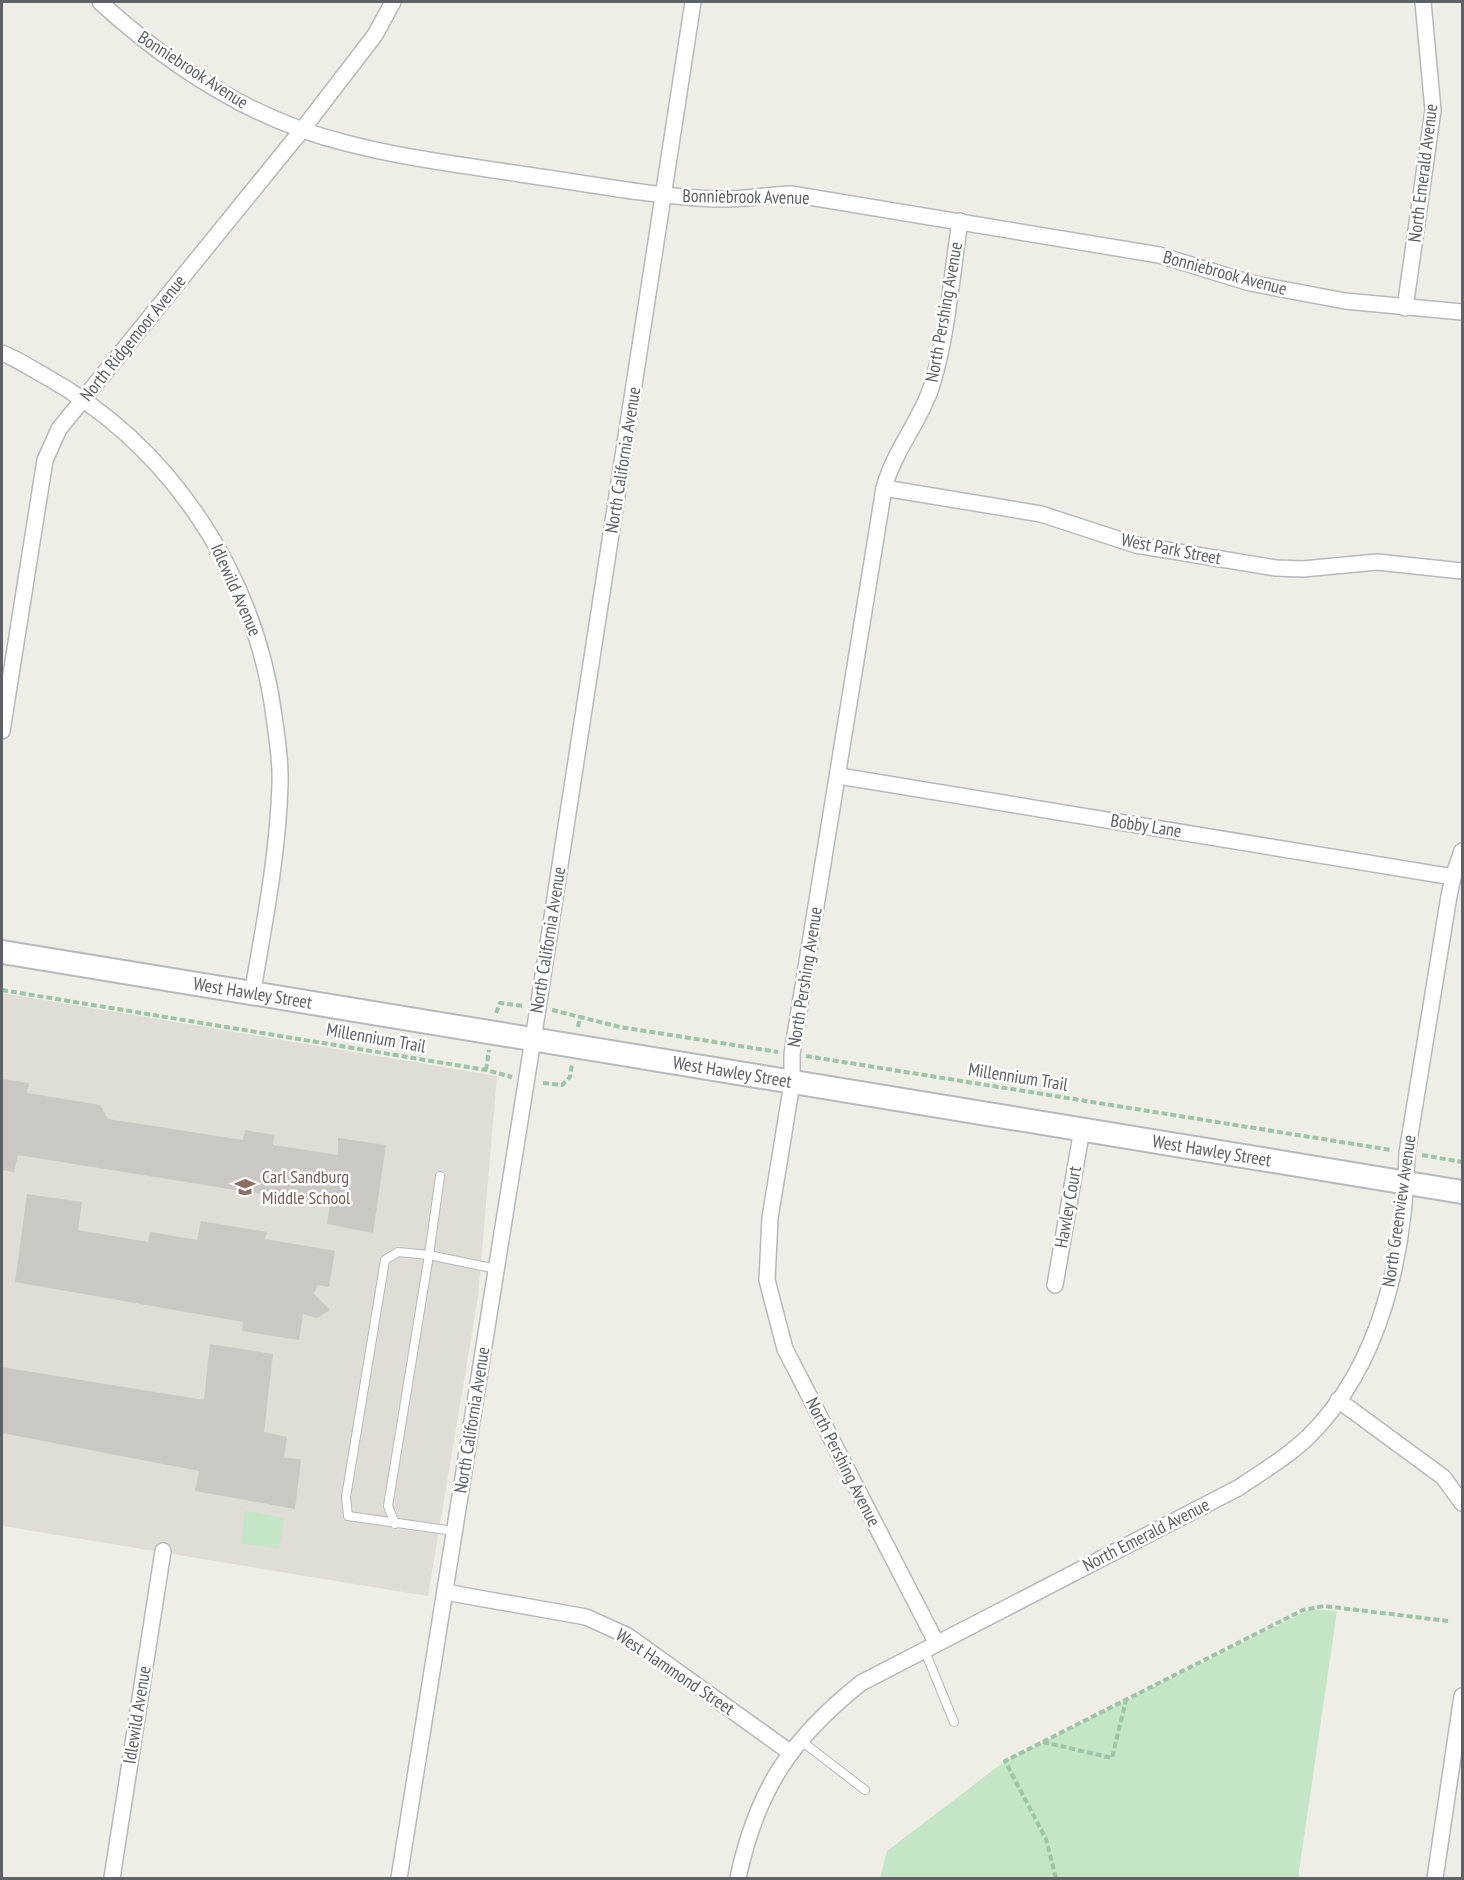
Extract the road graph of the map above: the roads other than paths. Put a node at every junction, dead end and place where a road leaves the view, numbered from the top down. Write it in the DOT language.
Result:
graph roads {
  1 [pos="100,2"];
  2 [pos="393,2"];
  3 [pos="693,2"];
  4 [pos="1423,2"];
  5 [pos="302,130"];
  6 [pos="664,195"];
  7 [pos="960,220"];
  8 [pos="1405,308"];
  9 [pos="1462,312"];
  10 [pos="2,353"];
  11 [pos="83,399"];
  12 [pos="884,488"];
  13 [pos="1462,571"];
  14 [pos="2,731"];
  15 [pos="839,776"];
  16 [pos="1462,851"];
  17 [pos="1453,877"];
  18 [pos="2,952"];
  19 [pos="252,995"];
  20 [pos="533,1041"];
  21 [pos="792,1083"];
  22 [pos="1082,1129"];
  23 [pos="440,1176"];
  24 [pos="1406,1182"];
  25 [pos="1462,1192"];
  26 [pos="429,1255"];
  27 [pos="496,1269"];
  28 [pos="1055,1285"];
  29 [pos="1338,1400"];
  30 [pos="1462,1503"];
  31 [pos="395,1524"];
  32 [pos="454,1531"];
  33 [pos="163,1551"];
  34 [pos="445,1592"];
  35 [pos="930,1646"];
  36 [pos="1462,1696"];
  37 [pos="954,1722"];
  38 [pos="795,1746"];
  39 [pos="865,1790"];
  40 [pos="112,1878"];
  41 [pos="399,1878"];
  42 [pos="738,1878"];
  43 [pos="1435,1878"];
  1 -- 5 [label="street, Bonniebrook Avenue"];
  2 -- 5 [label="street, North Ridgemoor Avenue"];
  3 -- 6 [label="street, North California Avenue"];
  4 -- 8 [label="street, North Emerald Avenue"];
  5 -- 6 [label="street, Bonniebrook Avenue"];
  5 -- 11 [label="street, North Ridgemoor Avenue"];
  6 -- 7 [label="street, Bonniebrook Avenue"];
  6 -- 20 [label="street, North California Avenue"];
  7 -- 8 [label="street, Bonniebrook Avenue"];
  7 -- 12 [label="street, North Pershing Avenue"];
  8 -- 9 [label="street, Bonniebrook Avenue"];
  10 -- 11 [label="street, Idlewild Avenue"];
  11 -- 14 [label="street, North Ridgemoor Avenue"];
  11 -- 19 [label="street, Idlewild Avenue"];
  12 -- 13 [label="street, West Park Street"];
  12 -- 15 [label="street, North Pershing Avenue"];
  15 -- 17 [label="street, Bobby Lane"];
  15 -- 21 [label="street, North Pershing Avenue"];
  16 -- 17 [label="street, North Greenview Avenue"];
  17 -- 24 [label="street, North Greenview Avenue"];
  18 -- 19 [label="street, West Hawley Street"];
  19 -- 20 [label="street, West Hawley Street"];
  20 -- 21 [label="street, West Hawley Street"];
  20 -- 27 [label="street, North California Avenue"];
  21 -- 22 [label="street, West Hawley Street"];
  21 -- 35 [label="street, North Pershing Avenue"];
  22 -- 24 [label="street, West Hawley Street"];
  22 -- 28 [label="street, Hawley Court"];
  23 -- 26 [label="lane"];
  24 -- 25 [label="street, West Hawley Street"];
  24 -- 29 [label="street, North Greenview Avenue"];
  26 -- 27 [label="lane"];
  26 -- 31 [label="lane"];
  26 -- 31 [label="lane"];
  27 -- 32 [label="street, North California Avenue"];
  29 -- 30 [label="street"];
  29 -- 35 [label="street, North Emerald Avenue"];
  31 -- 32 [label="lane"];
  32 -- 34 [label="street, North California Avenue"];
  33 -- 40 [label="street, Idlewild Avenue"];
  34 -- 38 [label="street, West Hammond Street"];
  34 -- 41 [label="street, North California Avenue"];
  35 -- 37 [label="lane"];
  35 -- 38 [label="street"];
  36 -- 43 [label="street"];
  38 -- 39 [label="lane"];
  38 -- 42 [label="street"];
}
